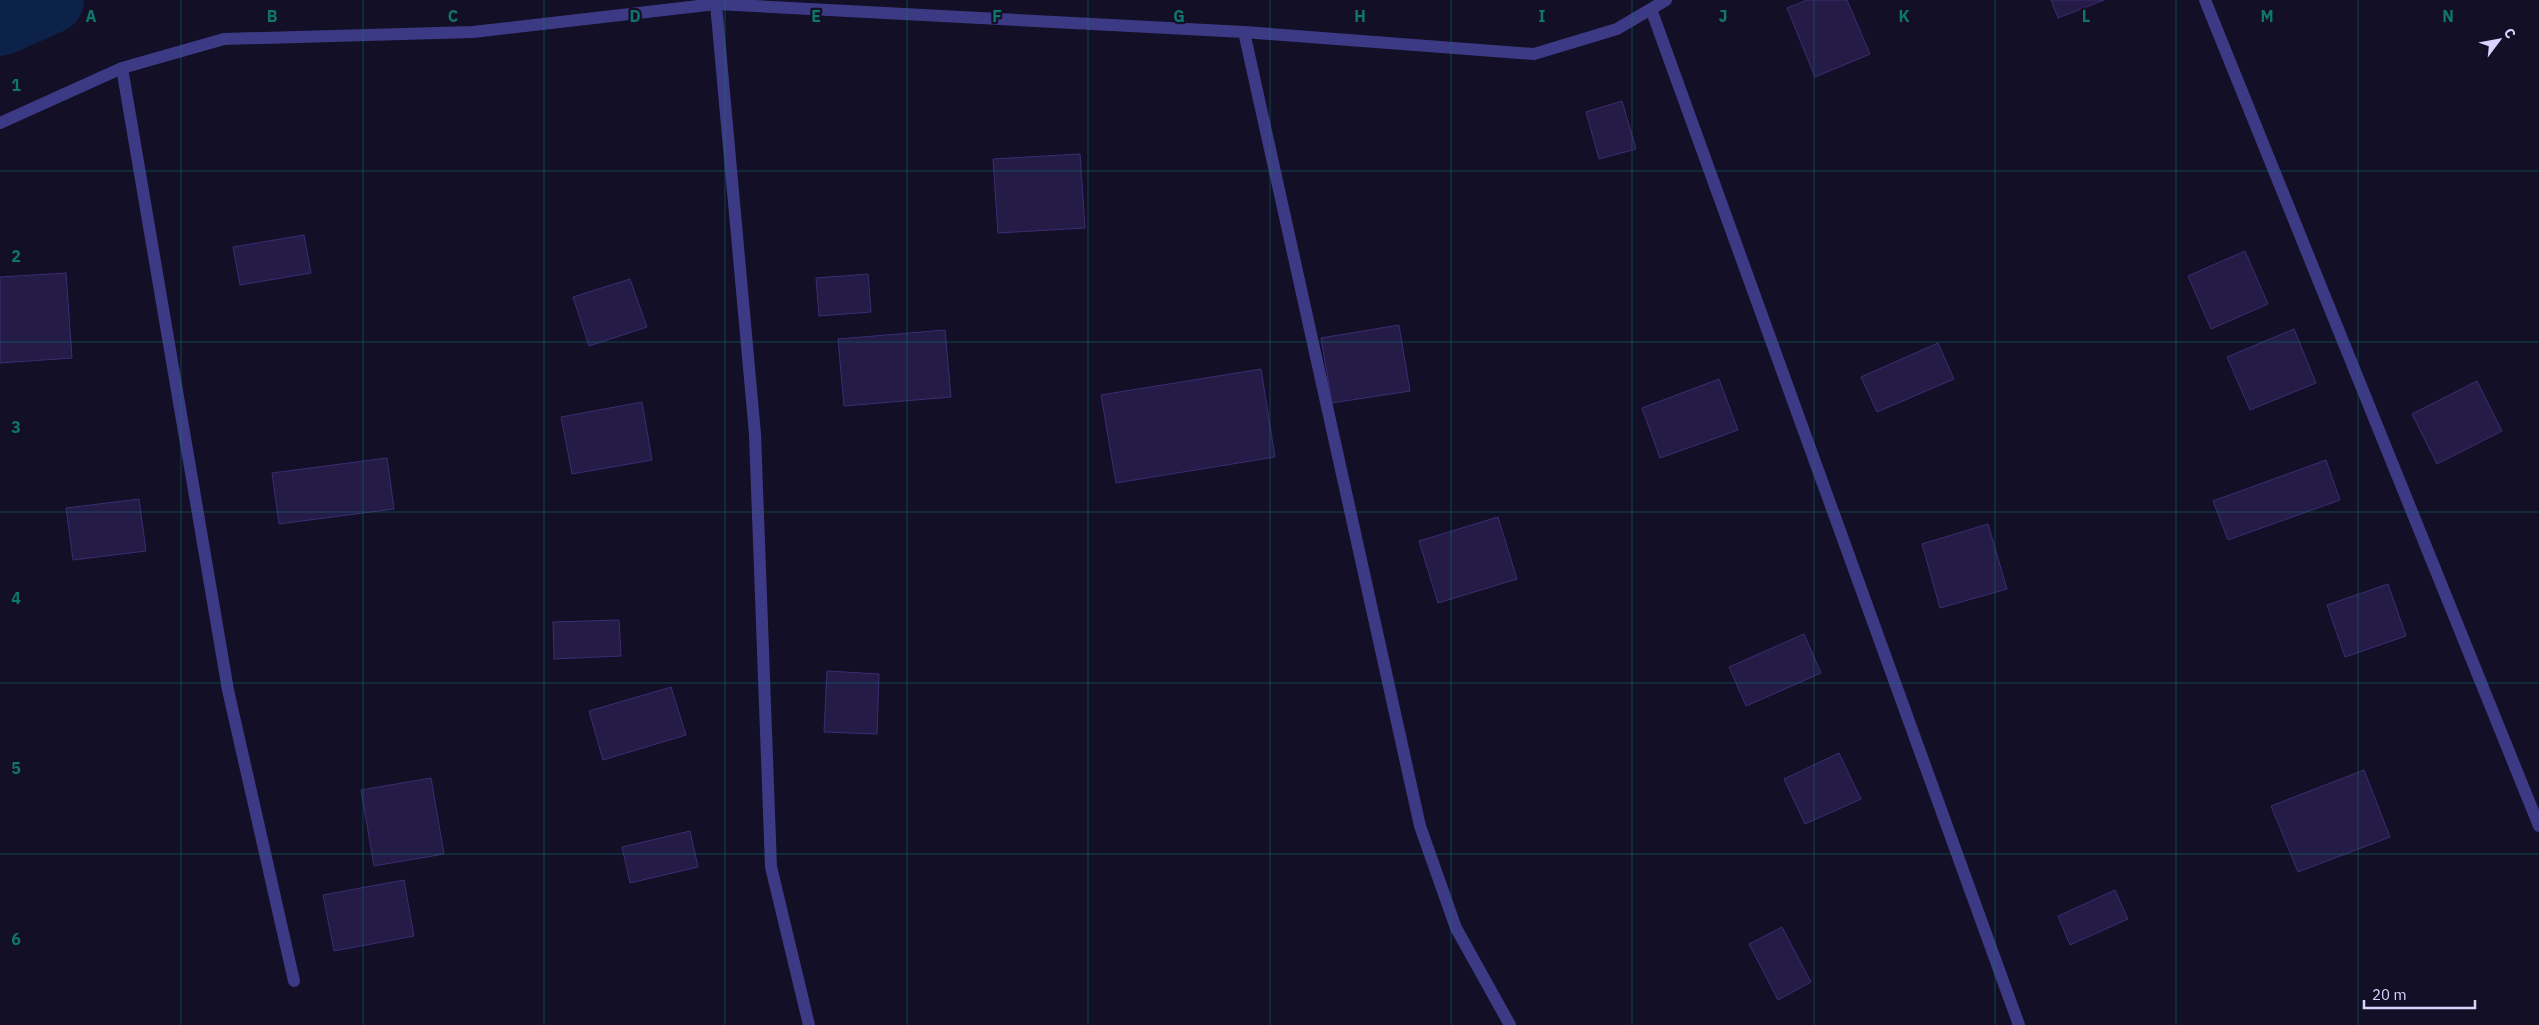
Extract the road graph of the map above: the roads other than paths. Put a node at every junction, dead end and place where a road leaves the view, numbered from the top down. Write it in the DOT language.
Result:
graph roads {
  1 [pos="1666,0"];
  2 [pos="2205,0"];
  3 [pos="716,4"];
  4 [pos="1651,9"];
  5 [pos="1244,32"];
  6 [pos="122,68"];
  7 [pos="0,123"];
  8 [pos="2539,826"];
  9 [pos="294,981"];
  10 [pos="809,1025"];
  11 [pos="1510,1025"];
  12 [pos="2019,1025"];
  1 -- 4 [label="street"];
  2 -- 8 [label="street"];
  3 -- 5 [label="street"];
  3 -- 6 [label="street"];
  3 -- 10 [label="street"];
  4 -- 5 [label="street"];
  4 -- 12 [label="street"];
  5 -- 11 [label="street"];
  6 -- 7 [label="street"];
  6 -- 9 [label="street"];
}
